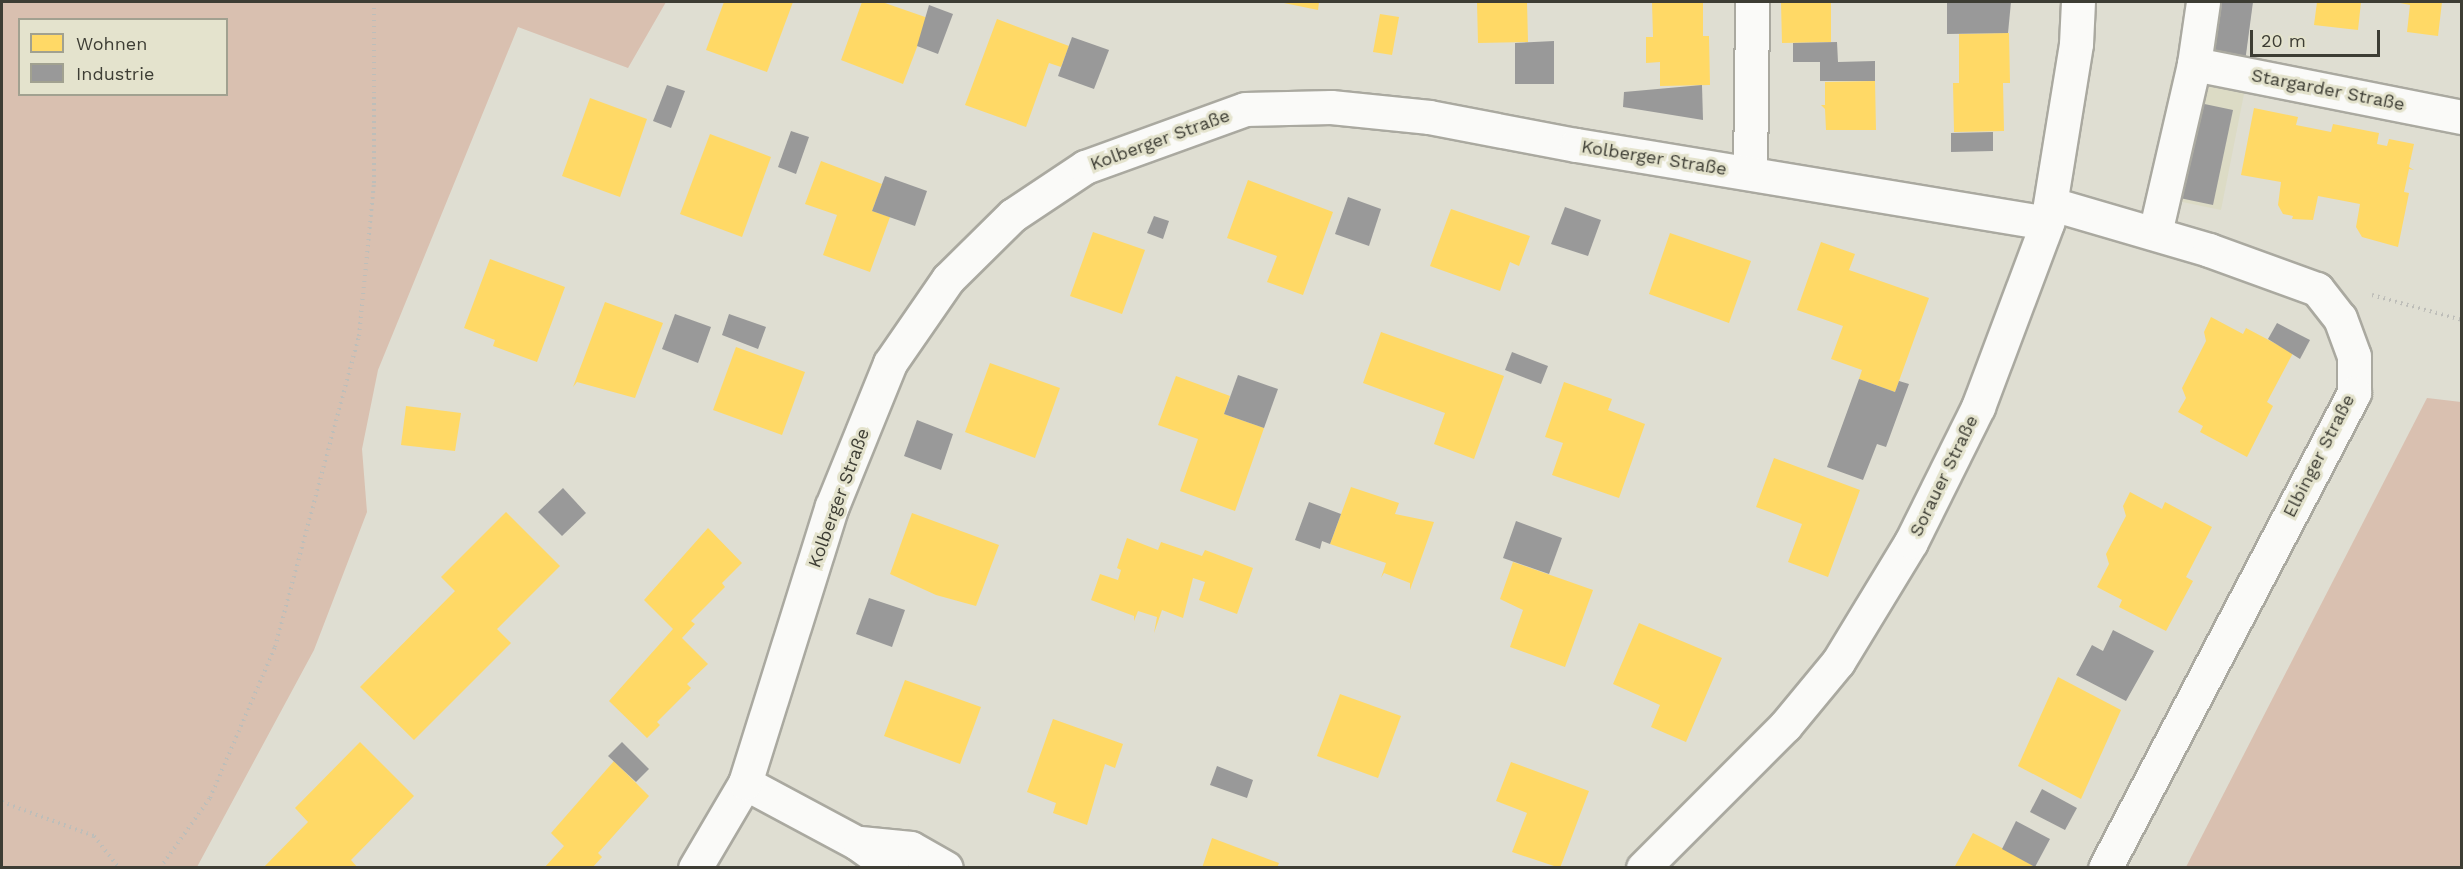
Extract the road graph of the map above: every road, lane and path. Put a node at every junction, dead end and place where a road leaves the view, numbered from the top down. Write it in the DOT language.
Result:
graph roads {
  1 [pos="374,2"];
  2 [pos="1752,2"];
  3 [pos="2078,2"];
  4 [pos="2203,2"];
  5 [pos="2194,64"];
  6 [pos="2462,117"];
  7 [pos="1750,173"];
  8 [pos="2050,213"];
  9 [pos="2155,233"];
  10 [pos="2340,318"];
  11 [pos="2462,320"];
  12 [pos="745,783"];
  13 [pos="2,801"];
  14 [pos="856,843"];
  15 [pos="119,867"];
  16 [pos="160,867"];
  17 [pos="695,867"];
  18 [pos="892,867"];
  19 [pos="946,867"];
  20 [pos="1643,867"];
  21 [pos="2105,867"];
  1 -- 16 [label="path"];
  2 -- 7 [label="street"];
  3 -- 8 [label="street, Sorauer Straße"];
  4 -- 5 [label="street"];
  5 -- 6 [label="street, Stargarder Straße"];
  5 -- 9 [label="street"];
  7 -- 8 [label="street, Kolberger Straße"];
  7 -- 12 [label="street, Kolberger Straße"];
  8 -- 9 [label="street, Elbinger Straße"];
  8 -- 20 [label="street, Sorauer Straße"];
  9 -- 10 [label="street, Elbinger Straße"];
  10 -- 11 [label="path"];
  10 -- 21 [label="street, Elbinger Straße"];
  12 -- 14 [label="street"];
  12 -- 17 [label="street, Kolberger Straße"];
  13 -- 15 [label="path"];
  14 -- 18 [label="street"];
  14 -- 19 [label="street"];
}
